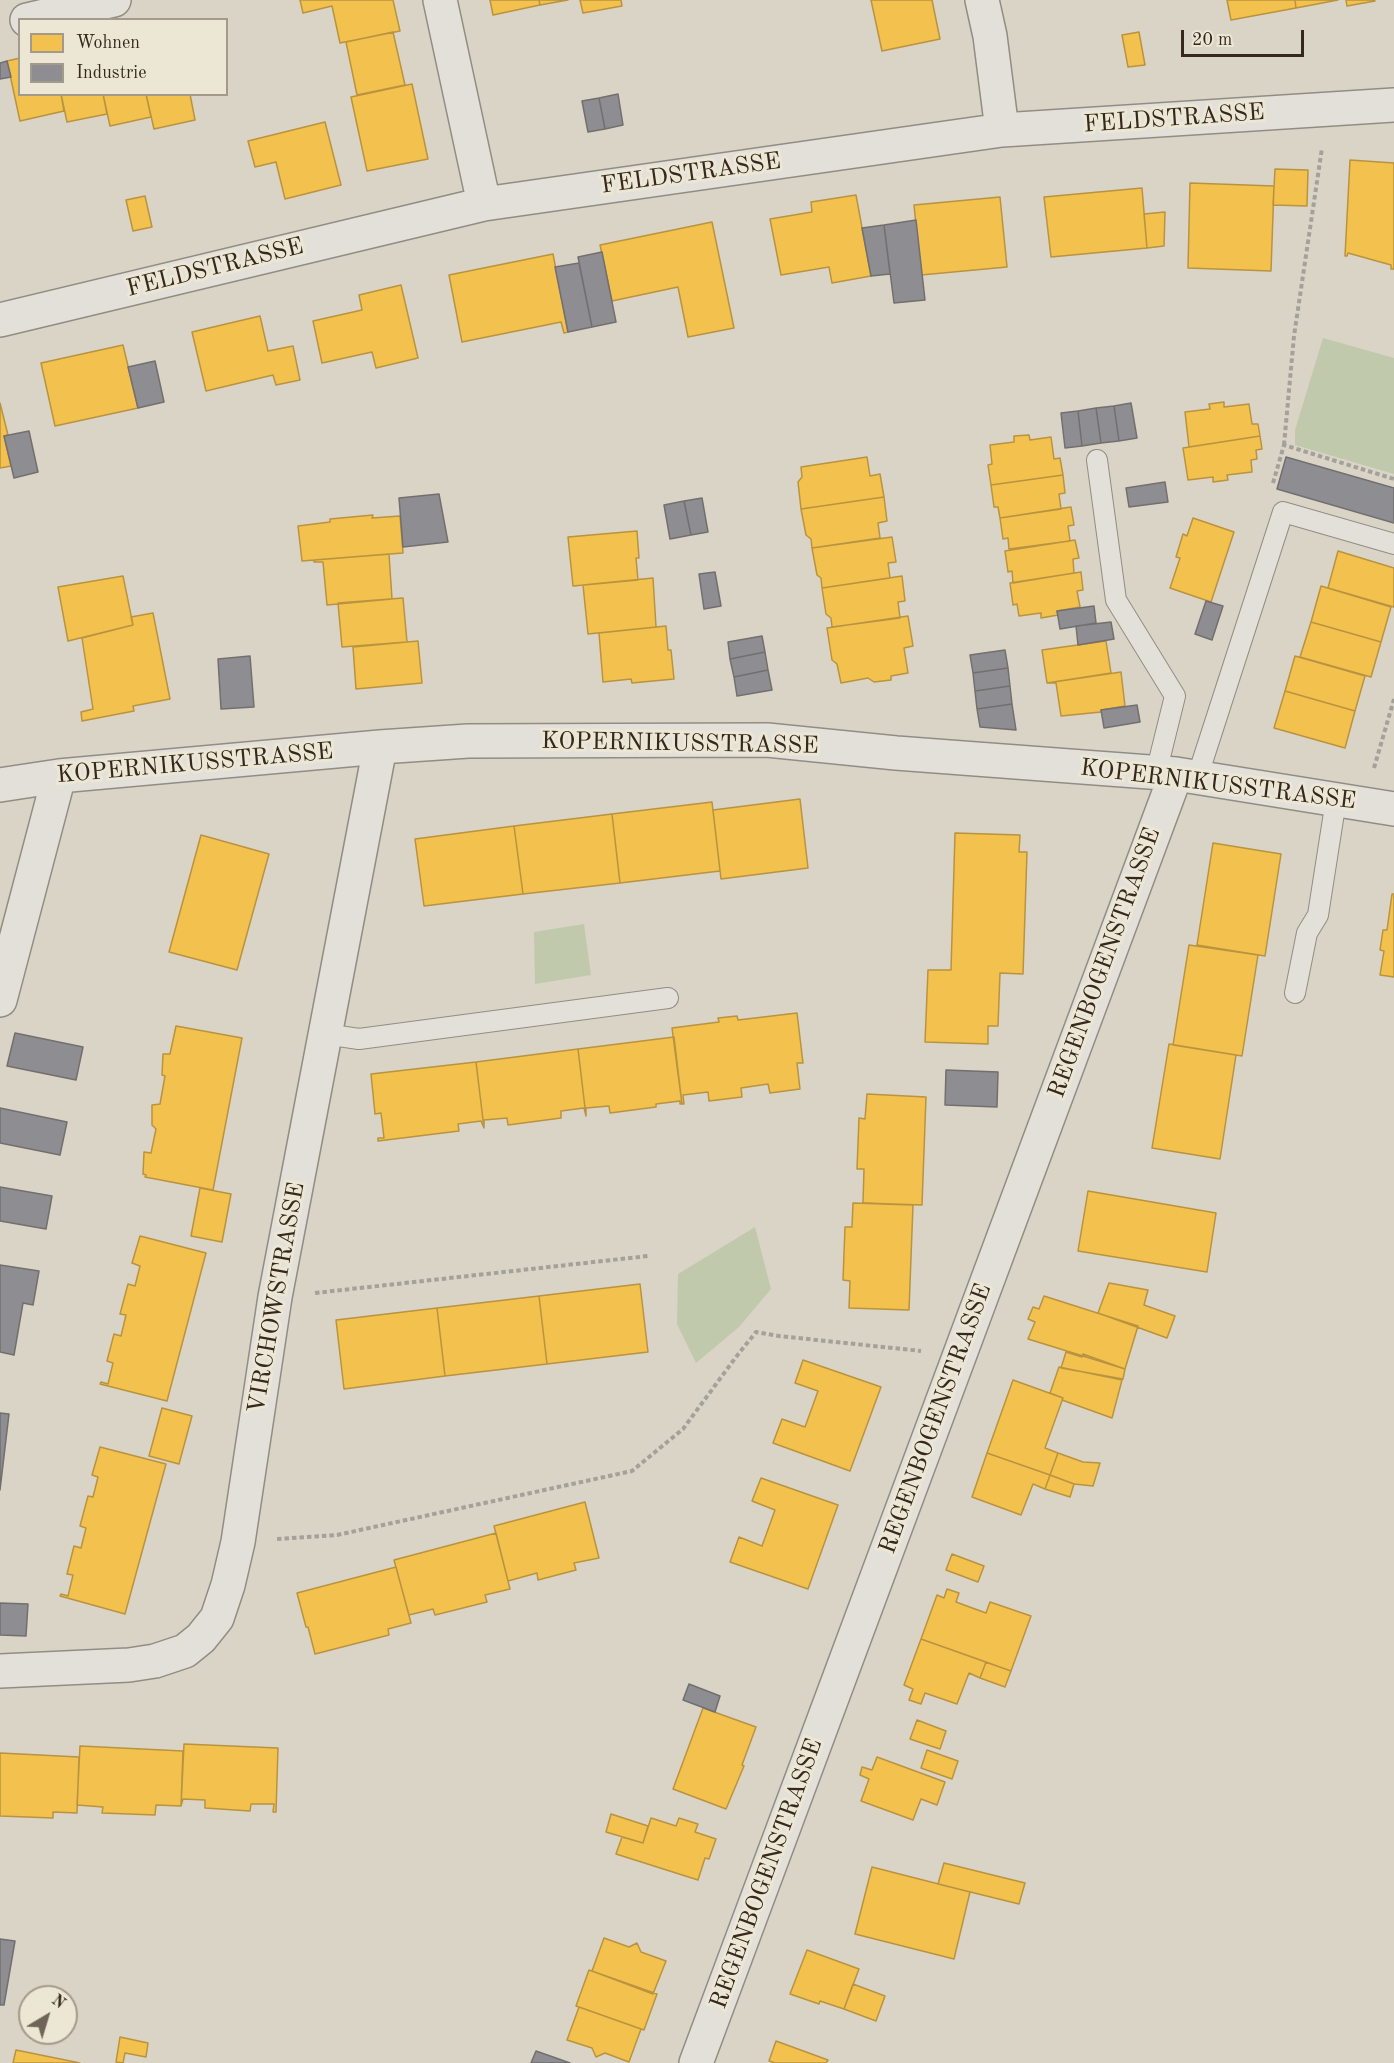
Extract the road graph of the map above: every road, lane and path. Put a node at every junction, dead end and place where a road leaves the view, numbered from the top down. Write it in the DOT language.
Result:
graph roads {
  1 [pos="114,0"];
  2 [pos="441,0"];
  3 [pos="982,0"];
  4 [pos="36,18"];
  5 [pos="18,22"];
  6 [pos="0,26"];
  7 [pos="1394,105"];
  8 [pos="1326,109"];
  9 [pos="1002,130"];
  10 [pos="484,204"];
  11 [pos="0,320"];
  12 [pos="1284,446"];
  13 [pos="1097,460"];
  14 [pos="1394,479"];
  15 [pos="1283,512"];
  16 [pos="1394,544"];
  17 [pos="1394,699"];
  18 [pos="380,747"];
  19 [pos="1176,775"];
  20 [pos="58,776"];
  21 [pos="0,785"];
  22 [pos="1365,804"];
  23 [pos="1295,993"];
  24 [pos="668,998"];
  25 [pos="0,1000"];
  26 [pos="325,1034"];
  27 [pos="648,1256"];
  28 [pos="275,1297"];
  29 [pos="960,1355"];
  30 [pos="238,1542"];
  31 [pos="0,1671"];
  32 [pos="696,2063"];
  1 -- 4 [label="street"];
  2 -- 10 [label="street"];
  3 -- 9 [label="street"];
  5 -- 6 [label="street"];
  7 -- 8 [label="street, FELDSTRASSE"];
  8 -- 9 [label="street, FELDSTRASSE"];
  8 -- 12 [label="path"];
  9 -- 10 [label="street, FELDSTRASSE"];
  10 -- 11 [label="street, FELDSTRASSE"];
  12 -- 14 [label="path"];
  12 -- 15 [label="path"];
  13 -- 19 [label="lane"];
  15 -- 16 [label="lane"];
  15 -- 19 [label="lane"];
  17 -- 22 [label="path"];
  18 -- 19 [label="street, KOPERNIKUSSTRASSE"];
  18 -- 20 [label="street, KOPERNIKUSSTRASSE"];
  18 -- 26 [label="street, VIRCHOWSTRASSE"];
  19 -- 22 [label="street, KOPERNIKUSSTRASSE"];
  19 -- 29 [label="street, REGENBOGENSTRASSE"];
  20 -- 21 [label="street, KOPERNIKUSSTRASSE"];
  20 -- 25 [label="street"];
  22 -- 23 [label="lane"];
  24 -- 26 [label="lane"];
  26 -- 28 [label="street, VIRCHOWSTRASSE"];
  27 -- 28 [label="path"];
  28 -- 30 [label="street, VIRCHOWSTRASSE"];
  29 -- 30 [label="path"];
  29 -- 32 [label="street, REGENBOGENSTRASSE"];
  30 -- 31 [label="street, VIRCHOWSTRASSE"];
}
